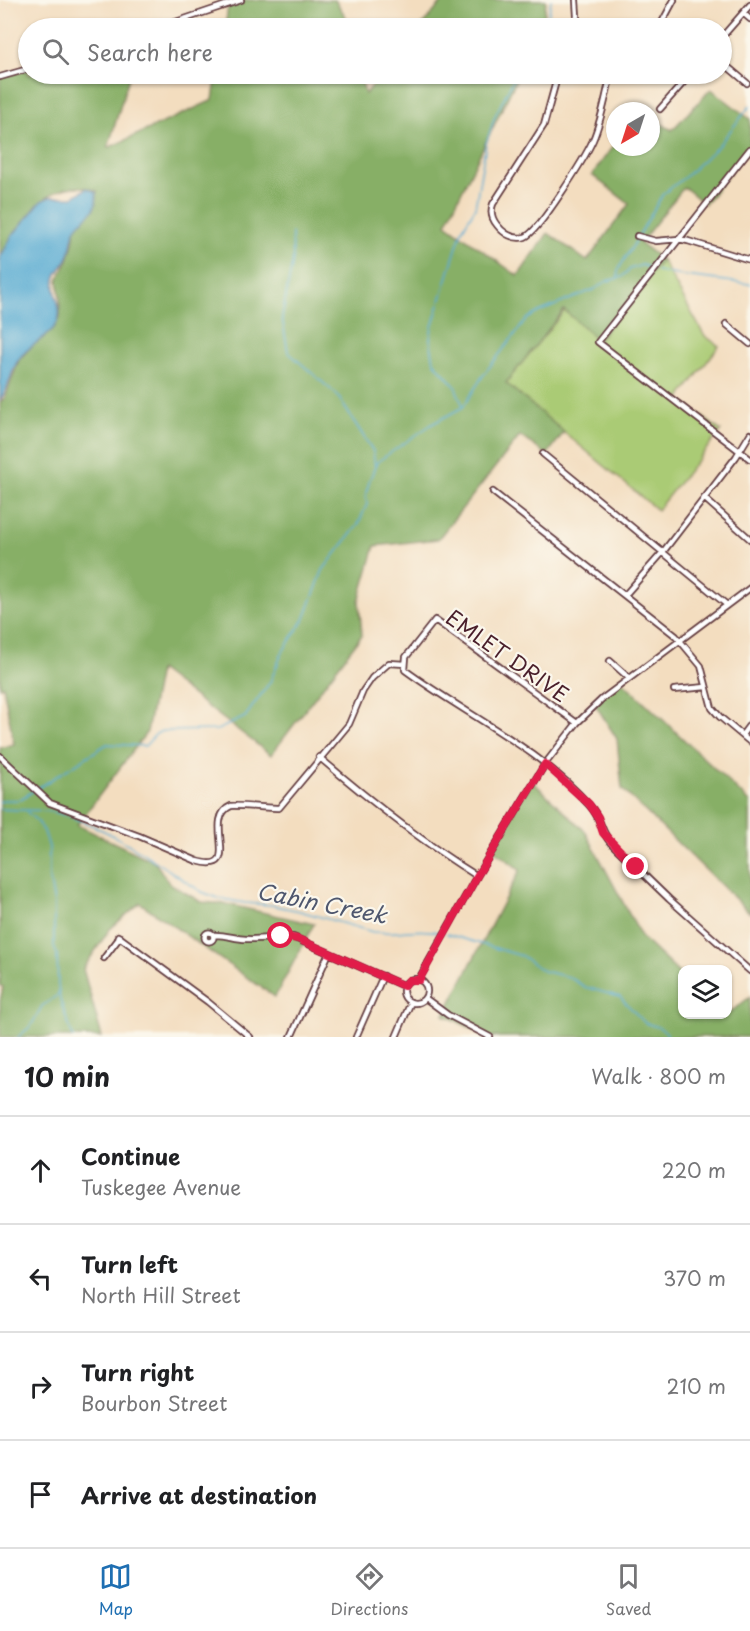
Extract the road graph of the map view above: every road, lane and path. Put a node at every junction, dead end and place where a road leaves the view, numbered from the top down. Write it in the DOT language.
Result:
graph roads {
  1 [pos="241,0"];
  2 [pos="576,0"];
  3 [pos="674,0"];
  4 [pos="750,5"];
  5 [pos="743,13"];
  6 [pos="188,18"];
  7 [pos="576,18"];
  8 [pos="664,18"];
  9 [pos="750,19"];
  10 [pos="732,26"];
  11 [pos="732,70"];
  12 [pos="18,72"];
  13 [pos="0,77"];
  14 [pos="747,83"];
  15 [pos="555,84"];
  16 [pos="608,84"];
  17 [pos="682,84"];
  18 [pos="660,110"];
  19 [pos="750,149"];
  20 [pos="637,236"];
  21 [pos="679,239"];
  22 [pos="750,260"];
  23 [pos="726,324"];
  24 [pos="750,344"];
  25 [pos="750,434"];
  26 [pos="739,450"];
  27 [pos="543,454"];
  28 [pos="750,459"];
  29 [pos="493,492"];
  30 [pos="704,498"];
  31 [pos="750,539"];
  32 [pos="663,552"];
  33 [pos="750,588"];
  34 [pos="625,595"];
  35 [pos="727,605"];
  36 [pos="680,640"];
  37 [pos="610,661"];
  38 [pos="405,664"];
  39 [pos="629,678"];
  40 [pos="706,687"];
  41 [pos="674,690"];
  42 [pos="577,723"];
  43 [pos="750,724"];
  44 [pos="742,735"];
  45 [pos="750,742"];
  46 [pos="0,756"];
  47 [pos="319,757"];
  48 [pos="545,764"];
  49 [pos="477,876"];
  50 [pos="213,935"];
  51 [pos="329,953"];
  52 [pos="104,958"];
  53 [pos="750,971"];
  54 [pos="383,976"];
  55 [pos="419,980"];
  56 [pos="404,986"];
  57 [pos="425,998"];
  58 [pos="411,1002"];
  59 [pos="250,1037"];
  60 [pos="291,1037"];
  61 [pos="356,1037"];
  62 [pos="396,1037"];
  63 [pos="490,1037"];
  1 -- 6 [label="street"];
  2 -- 7 [label="street"];
  3 -- 8 [label="street"];
  4 -- 5 [label="street"];
  5 -- 9 [label="street"];
  5 -- 10 [label="street"];
  11 -- 14 [label="street"];
  12 -- 13 [label="street"];
  15 -- 16 [label="street"];
  17 -- 18 [label="street"];
  19 -- 21 [label="street"];
  20 -- 21 [label="street"];
  21 -- 22 [label="street"];
  21 -- 26 [label="street"];
  23 -- 24 [label="street"];
  25 -- 26 [label="street"];
  26 -- 28 [label="street"];
  26 -- 30 [label="street"];
  27 -- 32 [label="street"];
  29 -- 34 [label="street"];
  30 -- 31 [label="street"];
  30 -- 32 [label="street"];
  32 -- 34 [label="street"];
  32 -- 35 [label="street"];
  33 -- 35 [label="street"];
  34 -- 36 [label="street"];
  35 -- 36 [label="street"];
  36 -- 39 [label="street"];
  36 -- 40 [label="street"];
  37 -- 39 [label="street"];
  38 -- 42 [label="street, EMLET DRIVE"];
  38 -- 47 [label="street"];
  38 -- 48 [label="street"];
  39 -- 42 [label="street"];
  40 -- 41 [label="street"];
  40 -- 44 [label="street"];
  42 -- 48 [label="street"];
  43 -- 44 [label="street"];
  44 -- 45 [label="street"];
  46 -- 47 [label="street"];
  47 -- 49 [label="street"];
  48 -- 49 [label="street"];
  48 -- 53 [label="street"];
  49 -- 55 [label="street"];
  50 -- 51 [label="street"];
  51 -- 54 [label="street"];
  51 -- 60 [label="street"];
  52 -- 59 [label="street"];
  54 -- 56 [label="street"];
  54 -- 61 [label="street"];
  55 -- 56 [label="street"];
  55 -- 57 [label="street"];
  56 -- 58 [label="street"];
  57 -- 58 [label="street"];
  57 -- 63 [label="street"];
  58 -- 62 [label="street"];
}
